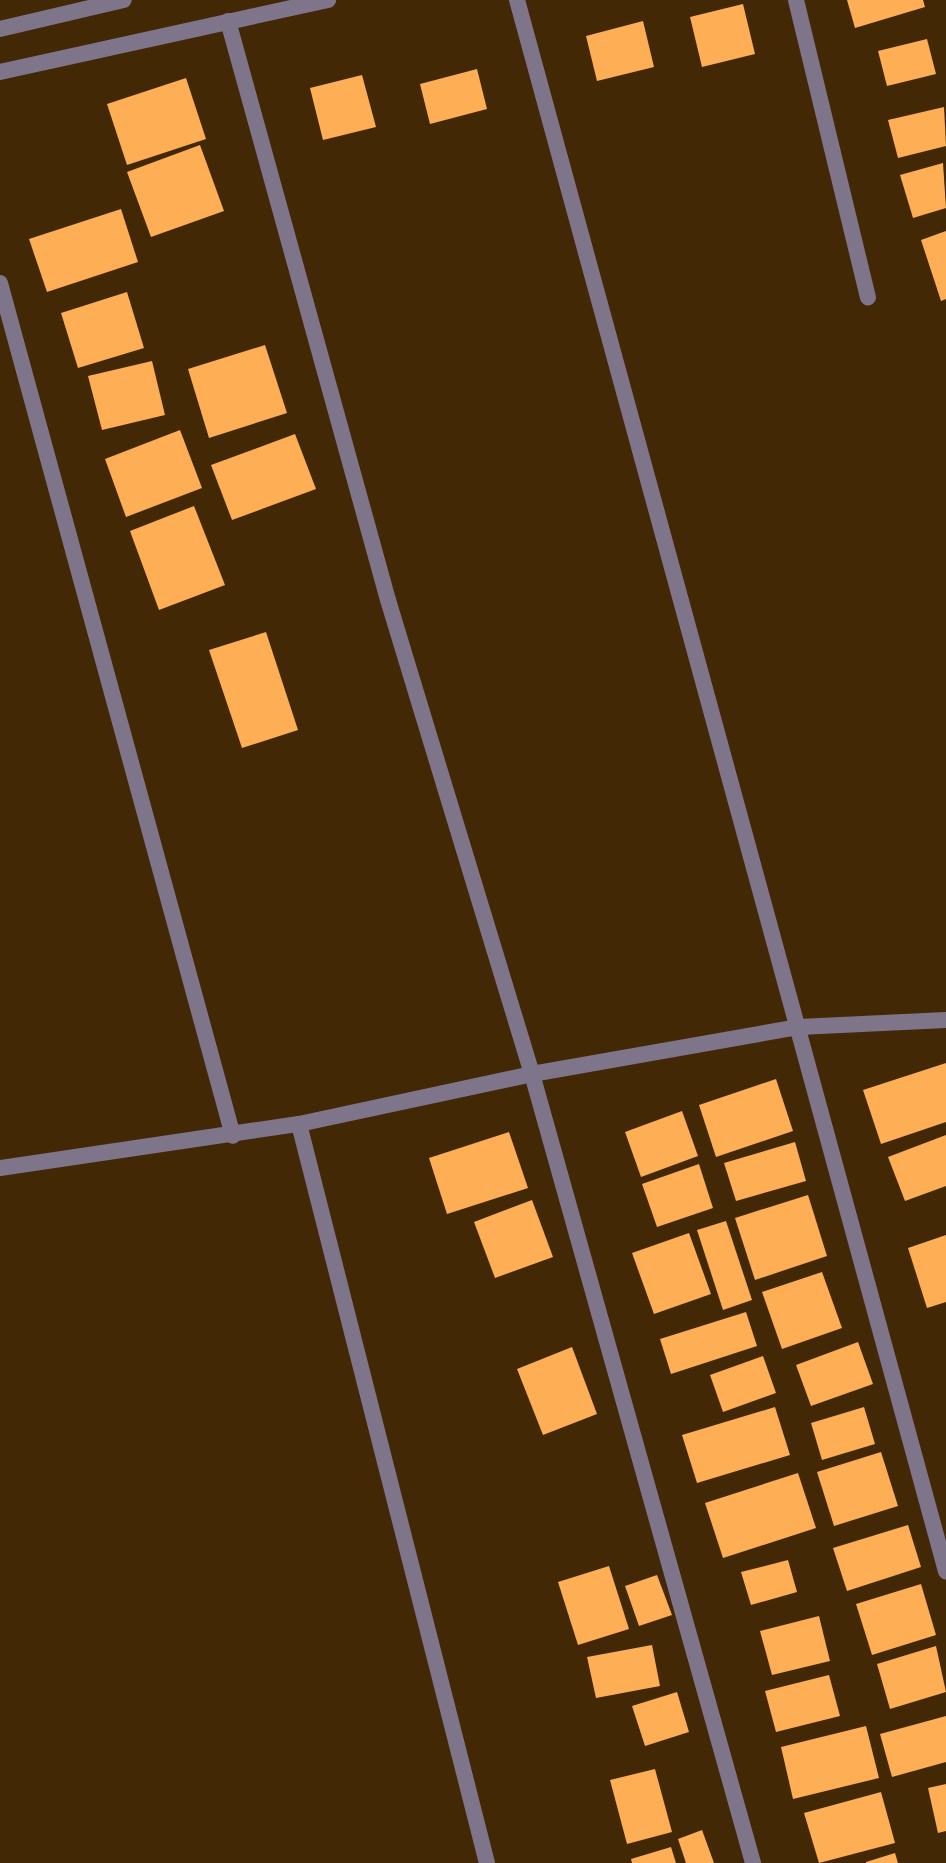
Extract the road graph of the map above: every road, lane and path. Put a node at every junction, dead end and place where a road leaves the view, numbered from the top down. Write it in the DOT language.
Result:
graph roads {
  1 [pos="124,0"];
  2 [pos="328,0"];
  3 [pos="517,0"];
  4 [pos="796,0"];
  5 [pos="228,21"];
  6 [pos="0,29"];
  7 [pos="0,72"];
  8 [pos="0,283"];
  9 [pos="868,297"];
  10 [pos="946,1020"];
  11 [pos="799,1027"];
  12 [pos="532,1074"];
  13 [pos="299,1124"];
  14 [pos="233,1136"];
  15 [pos="0,1168"];
  16 [pos="946,1571"];
  17 [pos="487,1863"];
  18 [pos="753,1863"];
  1 -- 6 [label="street"];
  2 -- 5 [label="street"];
  3 -- 11 [label="street"];
  4 -- 9 [label="street"];
  5 -- 7 [label="street"];
  5 -- 12 [label="street"];
  8 -- 14 [label="street"];
  10 -- 11 [label="street"];
  11 -- 12 [label="street"];
  11 -- 16 [label="street"];
  12 -- 13 [label="street"];
  12 -- 18 [label="street"];
  13 -- 14 [label="street"];
  13 -- 17 [label="street"];
  14 -- 15 [label="street"];
}
